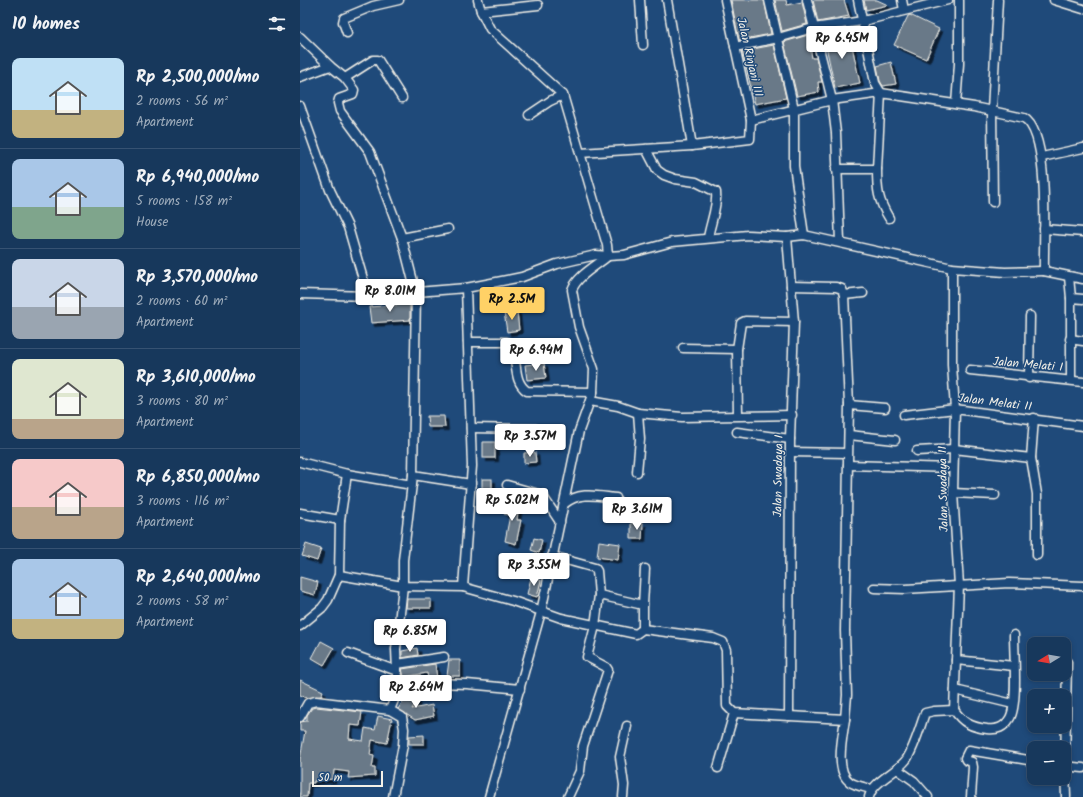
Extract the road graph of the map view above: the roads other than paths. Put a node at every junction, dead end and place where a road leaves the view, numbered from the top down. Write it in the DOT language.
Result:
graph roads {
  1 [pos="399,0"];
  2 [pos="478,0"];
  3 [pos="640,0"];
  4 [pos="667,0"];
  5 [pos="725,0"];
  6 [pos="770,0"];
  7 [pos="807,0"];
  8 [pos="858,0"];
  9 [pos="902,0"];
  10 [pos="948,0"];
  11 [pos="959,0"];
  12 [pos="998,0"];
  13 [pos="1054,0"];
  14 [pos="538,5"];
  15 [pos="1083,9"];
  16 [pos="904,10"];
  17 [pos="481,11"];
  18 [pos="863,21"];
  19 [pos="813,28"];
  20 [pos="347,33"];
  21 [pos="300,37"];
  22 [pos="778,38"];
  23 [pos="644,45"];
  24 [pos="735,47"];
  25 [pos="330,66"];
  26 [pos="300,77"];
  27 [pos="345,78"];
  28 [pos="881,93"];
  29 [pos="563,95"];
  30 [pos="402,98"];
  31 [pos="832,100"];
  32 [pos="956,104"];
  33 [pos="300,106"];
  34 [pos="794,109"];
  35 [pos="992,110"];
  36 [pos="529,115"];
  37 [pos="751,120"];
  38 [pos="692,146"];
  39 [pos="1083,148"];
  40 [pos="646,149"];
  41 [pos="580,153"];
  42 [pos="1042,157"];
  43 [pos="836,169"];
  44 [pos="877,169"];
  45 [pos="993,202"];
  46 [pos="889,218"];
  47 [pos="1044,229"];
  48 [pos="448,230"];
  49 [pos="1083,232"];
  50 [pos="804,235"];
  51 [pos="787,237"];
  52 [pos="402,238"];
  53 [pos="708,238"];
  54 [pos="840,242"];
  55 [pos="608,256"];
  56 [pos="952,268"];
  57 [pos="1044,272"];
  58 [pos="1068,277"];
  59 [pos="1083,279"];
  60 [pos="791,286"];
  61 [pos="466,288"];
  62 [pos="416,292"];
  63 [pos="863,293"];
  64 [pos="300,294"];
  65 [pos="844,295"];
  66 [pos="368,296"];
  67 [pos="1071,298"];
  68 [pos="1083,299"];
  69 [pos="1030,316"];
  70 [pos="794,322"];
  71 [pos="1070,339"];
  72 [pos="1083,341"];
  73 [pos="468,342"];
  74 [pos="683,348"];
  75 [pos="737,349"];
  76 [pos="970,370"];
  77 [pos="1029,378"];
  78 [pos="1071,379"];
  79 [pos="1083,382"];
  80 [pos="592,392"];
  81 [pos="590,401"];
  82 [pos="849,405"];
  83 [pos="885,408"];
  84 [pos="954,409"];
  85 [pos="638,413"];
  86 [pos="738,415"];
  87 [pos="792,415"];
  88 [pos="904,415"];
  89 [pos="1034,418"];
  90 [pos="1083,426"];
  91 [pos="471,428"];
  92 [pos="536,429"];
  93 [pos="737,432"];
  94 [pos="850,435"];
  95 [pos="790,439"];
  96 [pos="895,440"];
  97 [pos="954,449"];
  98 [pos="917,451"];
  99 [pos="790,452"];
  100 [pos="847,453"];
  101 [pos="1031,458"];
  102 [pos="300,462"];
  103 [pos="848,465"];
  104 [pos="953,468"];
  105 [pos="637,472"];
  106 [pos="347,474"];
  107 [pos="413,475"];
  108 [pos="471,484"];
  109 [pos="412,485"];
  110 [pos="507,485"];
  111 [pos="953,493"];
  112 [pos="995,495"];
  113 [pos="616,498"];
  114 [pos="564,504"];
  115 [pos="300,513"];
  116 [pos="340,520"];
  117 [pos="560,522"];
  118 [pos="1037,555"];
  119 [pos="552,556"];
  120 [pos="645,569"];
  121 [pos="339,575"];
  122 [pos="959,585"];
  123 [pos="403,586"];
  124 [pos="1083,586"];
  125 [pos="463,587"];
  126 [pos="874,588"];
  127 [pos="599,594"];
  128 [pos="643,605"];
  129 [pos="541,612"];
  130 [pos="300,626"];
  131 [pos="595,626"];
  132 [pos="643,629"];
  133 [pos="1014,635"];
  134 [pos="348,653"];
  135 [pos="444,657"];
  136 [pos="956,660"];
  137 [pos="1014,666"];
  138 [pos="397,668"];
  139 [pos="400,685"];
  140 [pos="520,689"];
  141 [pos="955,690"];
  142 [pos="1013,704"];
  143 [pos="390,710"];
  144 [pos="954,710"];
  145 [pos="734,713"];
  146 [pos="789,716"];
  147 [pos="300,717"];
  148 [pos="845,719"];
  149 [pos="627,726"];
  150 [pos="1027,760"];
  151 [pos="1071,767"];
  152 [pos="718,768"];
  153 [pos="1083,768"];
  154 [pos="897,769"];
  155 [pos="1065,785"];
  156 [pos="870,793"];
  157 [pos="393,797"];
  158 [pos="489,797"];
  159 [pos="568,797"];
  160 [pos="623,797"];
  161 [pos="928,797"];
  162 [pos="971,797"];
  163 [pos="1066,797"];
  1 -- 20 [label="street"];
  2 -- 17 [label="street"];
  3 -- 23 [label="street"];
  4 -- 38 [label="street"];
  5 -- 24 [label="street, Jalan Rinjani III"];
  6 -- 22 [label="street"];
  7 -- 19 [label="street"];
  8 -- 18 [label="street"];
  9 -- 16 [label="street"];
  10 -- 16 [label="street"];
  11 -- 32 [label="street"];
  12 -- 35 [label="street"];
  13 -- 15 [label="street"];
  14 -- 17 [label="street"];
  16 -- 18 [label="street"];
  17 -- 29 [label="street"];
  18 -- 19 [label="street"];
  18 -- 28 [label="street"];
  19 -- 22 [label="street"];
  19 -- 31 [label="street"];
  21 -- 25 [label="street"];
  22 -- 24 [label="street"];
  22 -- 34 [label="street"];
  24 -- 37 [label="street, Jalan Rinjani III"];
  25 -- 26 [label="street"];
  25 -- 27 [label="street"];
  27 -- 30 [label="street"];
  27 -- 52 [label="street"];
  28 -- 31 [label="street"];
  28 -- 32 [label="street"];
  28 -- 44 [label="street"];
  29 -- 36 [label="street"];
  29 -- 41 [label="street"];
  31 -- 34 [label="street"];
  31 -- 43 [label="street"];
  32 -- 35 [label="street"];
  33 -- 66 [label="street"];
  34 -- 37 [label="street"];
  34 -- 50 [label="street"];
  35 -- 42 [label="street"];
  35 -- 45 [label="street"];
  37 -- 38 [label="street, Jalan Rinjani III"];
  38 -- 40 [label="street"];
  39 -- 42 [label="street"];
  40 -- 41 [label="street"];
  40 -- 53 [label="street"];
  41 -- 55 [label="street"];
  42 -- 47 [label="street"];
  43 -- 44 [label="street"];
  43 -- 54 [label="street"];
  44 -- 46 [label="street"];
  47 -- 49 [label="street"];
  47 -- 57 [label="street"];
  48 -- 52 [label="street"];
  50 -- 51 [label="street"];
  50 -- 54 [label="street"];
  51 -- 53 [label="street"];
  51 -- 60 [label="street, Jalan Swadaya I"];
  52 -- 62 [label="street"];
  53 -- 55 [label="street"];
  54 -- 56 [label="street"];
  55 -- 61 [label="street"];
  55 -- 80 [label="street"];
  56 -- 57 [label="street"];
  56 -- 84 [label="street, Jalan Swadaya II"];
  57 -- 58 [label="street"];
  58 -- 59 [label="street"];
  58 -- 67 [label="street"];
  60 -- 65 [label="street"];
  60 -- 70 [label="street, Jalan Swadaya I"];
  61 -- 62 [label="street"];
  61 -- 73 [label="street"];
  62 -- 66 [label="street"];
  62 -- 107 [label="street"];
  63 -- 65 [label="street"];
  64 -- 66 [label="street"];
  65 -- 82 [label="street"];
  67 -- 68 [label="street"];
  67 -- 71 [label="street"];
  69 -- 77 [label="street"];
  70 -- 75 [label="street"];
  70 -- 87 [label="street, Jalan Swadaya I"];
  71 -- 72 [label="street"];
  71 -- 78 [label="street"];
  73 -- 80 [label="street"];
  73 -- 91 [label="street"];
  74 -- 75 [label="street"];
  75 -- 86 [label="street"];
  76 -- 77 [label="street, Jalan Melati I"];
  77 -- 78 [label="street, Jalan Melati I"];
  78 -- 79 [label="street, Jalan Melati I"];
  80 -- 81 [label="street"];
  81 -- 85 [label="street"];
  81 -- 114 [label="street"];
  82 -- 83 [label="street"];
  82 -- 94 [label="street"];
  84 -- 88 [label="street, Jalan Melati II"];
  84 -- 89 [label="street, Jalan Melati II"];
  84 -- 97 [label="street, Jalan Swadaya II"];
  85 -- 86 [label="street"];
  85 -- 105 [label="street"];
  86 -- 87 [label="street"];
  87 -- 95 [label="street, Jalan Swadaya I"];
  89 -- 90 [label="street, Jalan Melati II"];
  89 -- 101 [label="street"];
  91 -- 92 [label="street"];
  91 -- 108 [label="street"];
  93 -- 95 [label="street"];
  94 -- 96 [label="street"];
  94 -- 100 [label="street"];
  95 -- 99 [label="street, Jalan Swadaya I"];
  97 -- 98 [label="street"];
  97 -- 101 [label="street"];
  97 -- 104 [label="street, Jalan Swadaya II"];
  99 -- 100 [label="street"];
  99 -- 146 [label="street, Jalan Swadaya I"];
  100 -- 103 [label="street"];
  101 -- 118 [label="street"];
  102 -- 106 [label="street"];
  103 -- 104 [label="street"];
  103 -- 148 [label="street"];
  104 -- 111 [label="street, Jalan Swadaya II"];
  106 -- 109 [label="street"];
  106 -- 116 [label="street"];
  107 -- 108 [label="street"];
  107 -- 109 [label="street"];
  108 -- 125 [label="street"];
  109 -- 123 [label="street"];
  110 -- 117 [label="street"];
  111 -- 112 [label="street"];
  111 -- 122 [label="street, Jalan Swadaya II"];
  113 -- 114 [label="street"];
  114 -- 117 [label="street"];
  115 -- 116 [label="street"];
  116 -- 121 [label="street"];
  117 -- 119 [label="street"];
  119 -- 127 [label="street"];
  119 -- 129 [label="street"];
  120 -- 128 [label="street"];
  121 -- 123 [label="street"];
  121 -- 130 [label="street"];
  122 -- 124 [label="street"];
  122 -- 126 [label="street"];
  122 -- 136 [label="street, Jalan Swadaya II"];
  123 -- 125 [label="street"];
  123 -- 138 [label="street"];
  125 -- 129 [label="street"];
  127 -- 128 [label="street"];
  127 -- 131 [label="street"];
  128 -- 132 [label="street"];
  129 -- 131 [label="street"];
  129 -- 140 [label="street"];
  131 -- 132 [label="street"];
  131 -- 159 [label="street"];
  132 -- 145 [label="street"];
  133 -- 137 [label="street"];
  134 -- 138 [label="street"];
  135 -- 138 [label="street"];
  136 -- 137 [label="street"];
  136 -- 141 [label="street, Jalan Swadaya II"];
  137 -- 142 [label="street"];
  138 -- 139 [label="street"];
  139 -- 140 [label="street"];
  139 -- 143 [label="street"];
  140 -- 158 [label="street"];
  141 -- 142 [label="street"];
  141 -- 144 [label="street, Jalan Swadaya II"];
  142 -- 144 [label="street"];
  143 -- 147 [label="street"];
  143 -- 157 [label="street"];
  144 -- 154 [label="street"];
  145 -- 146 [label="street"];
  145 -- 152 [label="street"];
  146 -- 148 [label="street"];
  148 -- 156 [label="street"];
  149 -- 160 [label="street"];
  150 -- 162 [label="street"];
  151 -- 153 [label="street"];
  154 -- 156 [label="street"];
  154 -- 161 [label="street"];
  155 -- 163 [label="street"];
}
